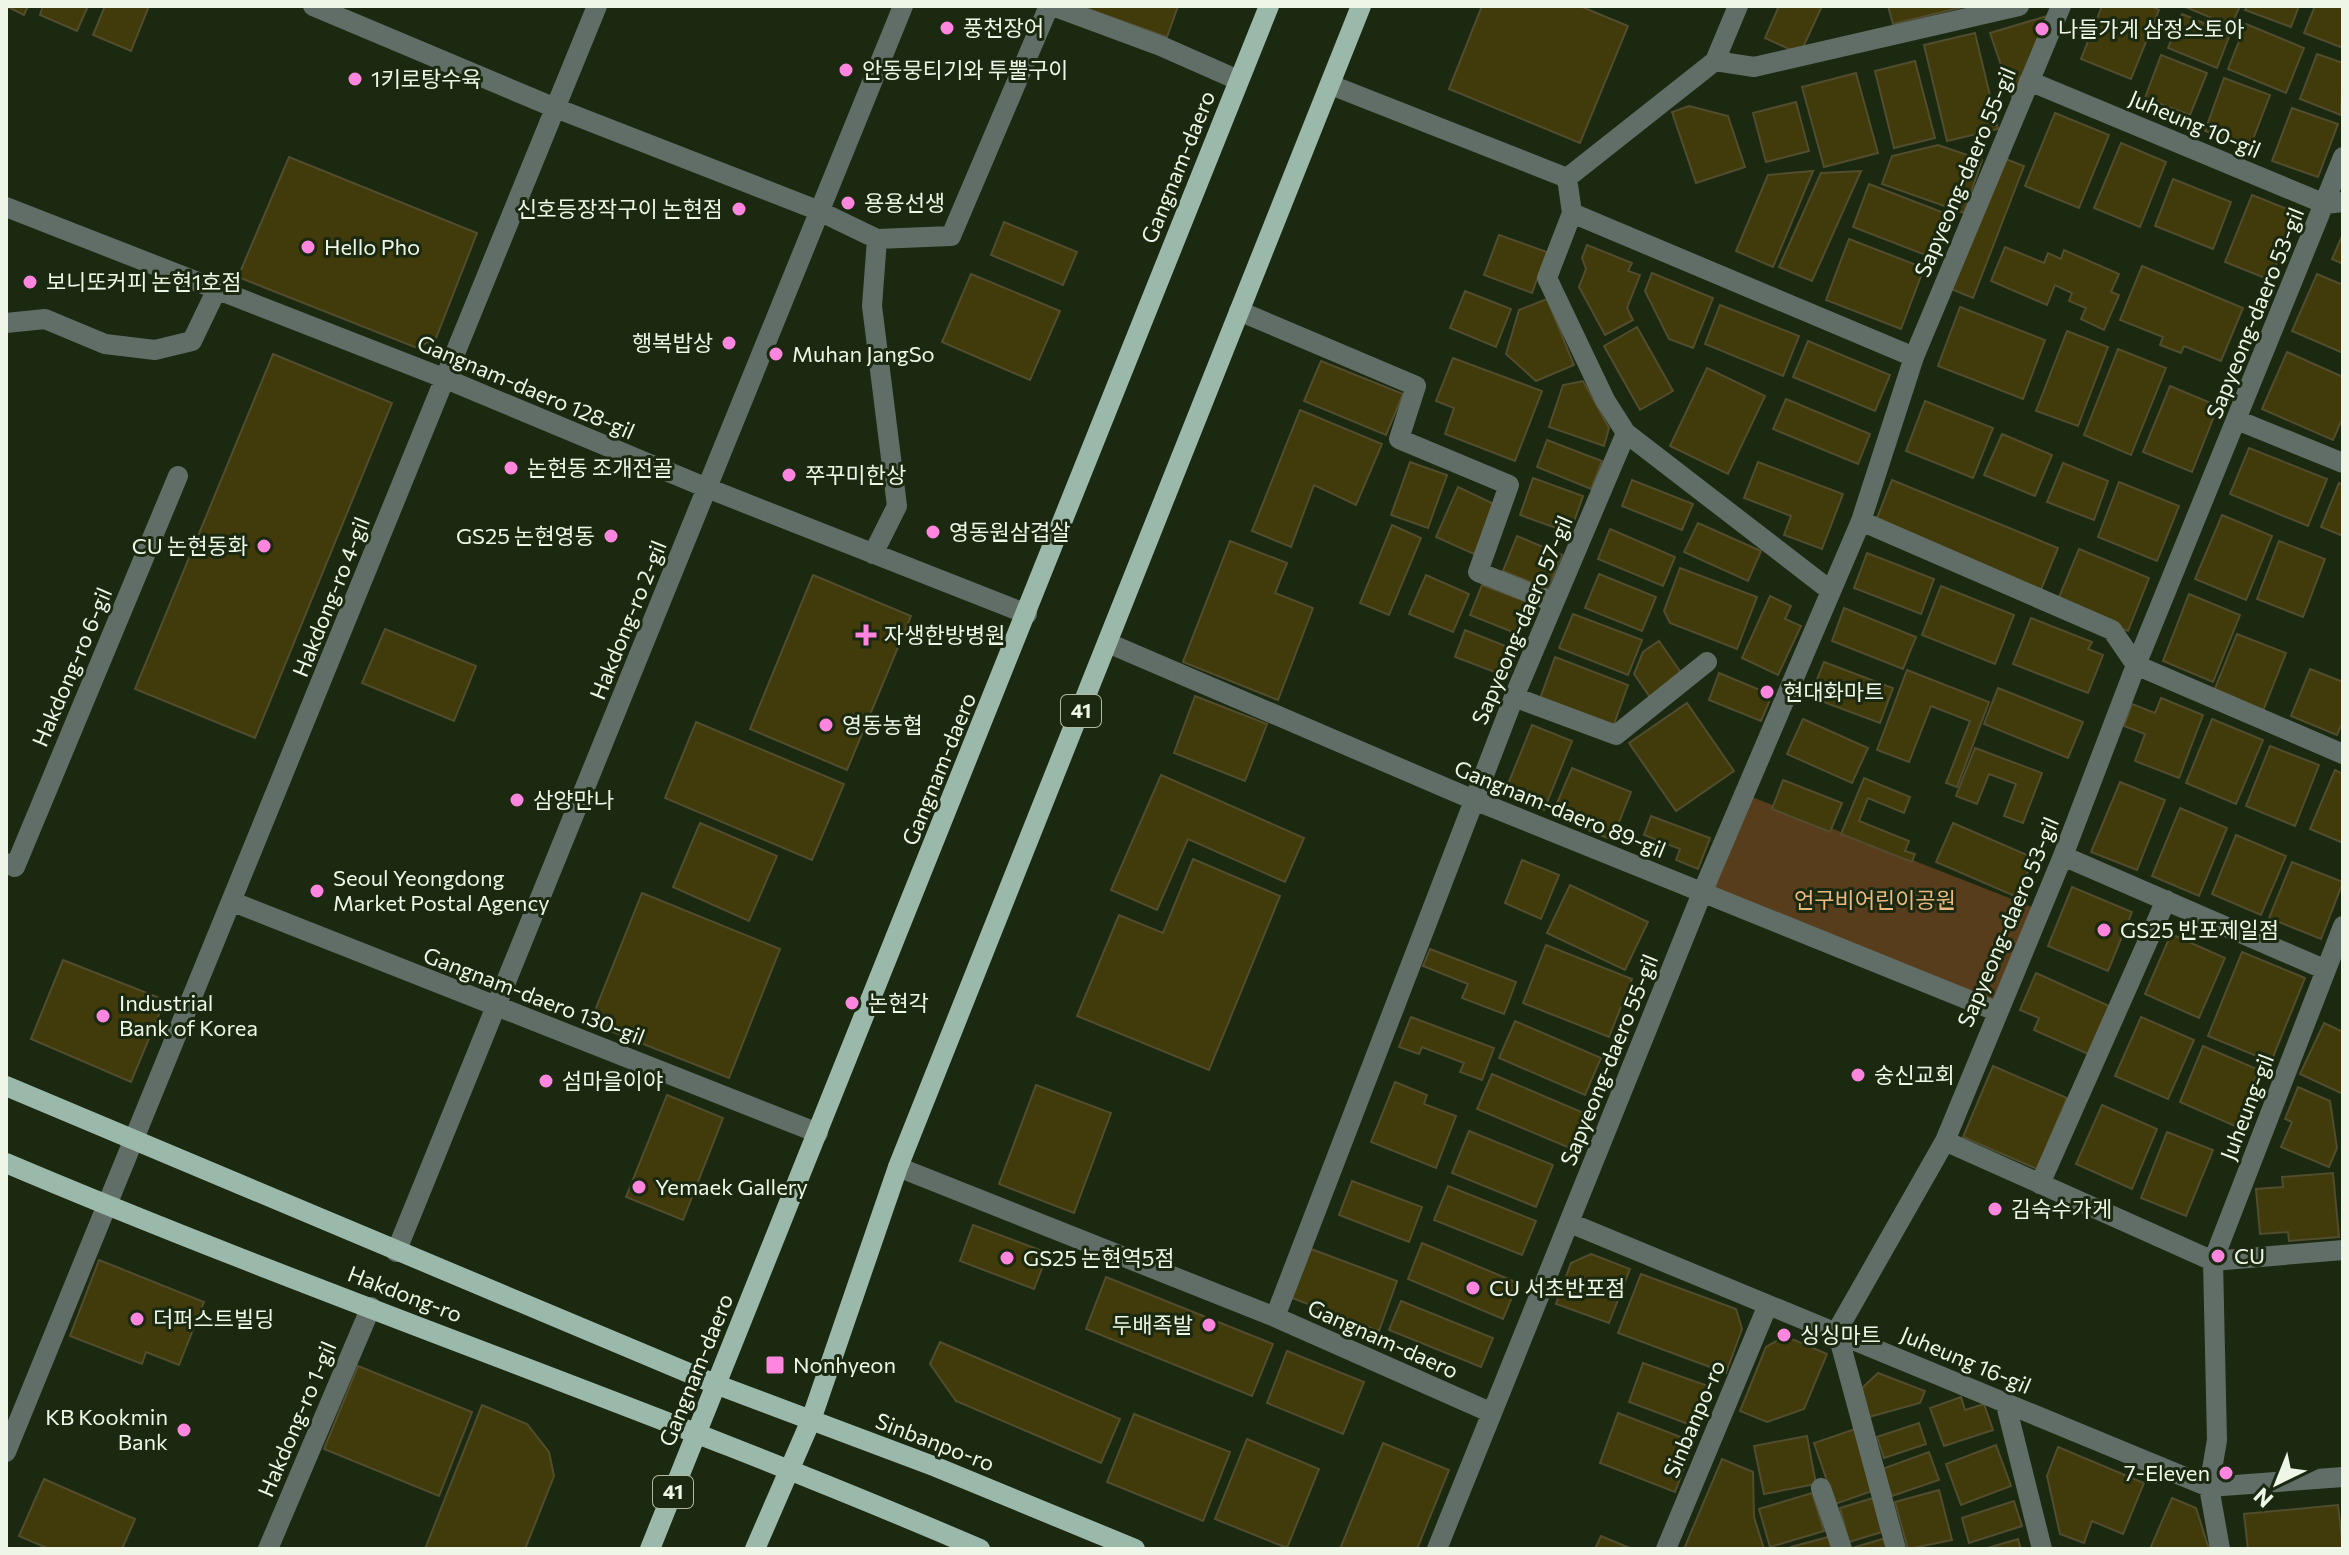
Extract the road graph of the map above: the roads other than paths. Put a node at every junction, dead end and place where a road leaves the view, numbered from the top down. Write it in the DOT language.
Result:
graph roads {
  1 [pos="313,6"];
  2 [pos="597,6"];
  3 [pos="903,6"];
  4 [pos="1051,6"];
  5 [pos="1269,6"];
  6 [pos="1361,6"];
  7 [pos="1738,6"];
  8 [pos="2019,6"];
  9 [pos="2061,6"];
  10 [pos="1715,61"];
  11 [pos="1238,80"];
  12 [pos="2029,81"];
  13 [pos="1331,85"];
  14 [pos="553,107"];
  15 [pos="2343,157"];
  16 [pos="1567,178"];
  17 [pos="2334,203"];
  18 [pos="6,207"];
  19 [pos="817,210"];
  20 [pos="1572,213"];
  21 [pos="877,239"];
  22 [pos="217,289"];
  23 [pos="1239,311"];
  24 [pos="6,323"];
  25 [pos="1914,357"];
  26 [pos="446,379"];
  27 [pos="2237,420"];
  28 [pos="1626,433"];
  29 [pos="2343,463"];
  30 [pos="178,476"];
  31 [pos="707,488"];
  32 [pos="1861,521"];
  33 [pos="873,554"];
  34 [pos="1831,591"];
  35 [pos="1553,602"];
  36 [pos="1027,614"];
  37 [pos="1108,643"];
  38 [pos="1707,662"];
  39 [pos="2136,665"];
  40 [pos="1514,697"];
  41 [pos="2343,754"];
  42 [pos="1474,800"];
  43 [pos="2063,856"];
  44 [pos="6,863"];
  45 [pos="1702,893"];
  46 [pos="2166,900"];
  47 [pos="233,902"];
  48 [pos="2343,926"];
  49 [pos="2326,970"];
  50 [pos="498,1008"];
  51 [pos="1996,1011"];
  52 [pos="6,1086"];
  53 [pos="818,1133"];
  54 [pos="133,1140"];
  55 [pos="1945,1141"];
  56 [pos="6,1163"];
  57 [pos="898,1167"];
  58 [pos="2040,1184"];
  59 [pos="109,1207"];
  60 [pos="1570,1223"];
  61 [pos="2343,1250"];
  62 [pos="396,1252"];
  63 [pos="2213,1261"];
  64 [pos="371,1307"];
  65 [pos="1767,1307"];
  66 [pos="1275,1317"];
  67 [pos="1837,1331"];
  68 [pos="715,1384"];
  69 [pos="2006,1405"];
  70 [pos="1492,1413"];
  71 [pos="811,1420"];
  72 [pos="697,1434"];
  73 [pos="6,1452"];
  74 [pos="787,1471"];
  75 [pos="2343,1477"];
  76 [pos="2209,1487"];
  77 [pos="1821,1488"];
  78 [pos="268,1549"];
  79 [pos="650,1549"];
  80 [pos="755,1549"];
  81 [pos="980,1549"];
  82 [pos="1135,1549"];
  83 [pos="1437,1549"];
  84 [pos="1666,1549"];
  85 [pos="1842,1549"];
  86 [pos="1896,1549"];
  87 [pos="2042,1549"];
  88 [pos="2220,1549"];
  1 -- 14 [label="street"];
  2 -- 14 [label="street, Hakdong-ro 4-gil"];
  3 -- 19 [label="street, Hakdong-ro 2-gil"];
  4 -- 11 [label="street"];
  4 -- 21 [label="street"];
  5 -- 11 [label="main road, Gangnam-daero / 41"];
  6 -- 13 [label="main road, 41"];
  7 -- 10 [label="street"];
  8 -- 10 [label="street"];
  9 -- 12 [label="street, Sapyeong-daero 55-gil"];
  10 -- 16 [label="street"];
  11 -- 36 [label="main road, Gangnam-daero / 41"];
  12 -- 17 [label="street, Juheung 10-gil"];
  12 -- 25 [label="street, Sapyeong-daero 55-gil"];
  13 -- 16 [label="street"];
  13 -- 23 [label="main road, 41"];
  14 -- 19 [label="street"];
  14 -- 26 [label="street, Hakdong-ro 4-gil"];
  15 -- 17 [label="street, Sapyeong-daero 53-gil"];
  16 -- 20 [label="street"];
  17 -- 27 [label="street, Sapyeong-daero 53-gil"];
  18 -- 22 [label="street, Gangnam-daero 128-gil"];
  19 -- 21 [label="street"];
  19 -- 31 [label="street, Hakdong-ro 2-gil"];
  20 -- 25 [label="street"];
  20 -- 28 [label="street"];
  21 -- 33 [label="street"];
  22 -- 24 [label="street"];
  22 -- 26 [label="street, Gangnam-daero 128-gil"];
  23 -- 35 [label="street"];
  23 -- 37 [label="main road, 41"];
  25 -- 32 [label="street, Sapyeong-daero 55-gil"];
  26 -- 31 [label="street, Gangnam-daero 128-gil"];
  26 -- 47 [label="street, Hakdong-ro 4-gil"];
  27 -- 29 [label="street"];
  27 -- 39 [label="street, Sapyeong-daero 53-gil"];
  28 -- 34 [label="street"];
  28 -- 35 [label="street, Sapyeong-daero 57-gil"];
  30 -- 44 [label="street, Hakdong-ro 6-gil"];
  31 -- 33 [label="street, Gangnam-daero 128-gil"];
  31 -- 50 [label="street, Hakdong-ro 2-gil"];
  32 -- 34 [label="street, Sapyeong-daero 55-gil"];
  32 -- 39 [label="street"];
  33 -- 36 [label="street, Gangnam-daero 128-gil"];
  34 -- 45 [label="street, Sapyeong-daero 55-gil"];
  35 -- 40 [label="street, Sapyeong-daero 57-gil"];
  36 -- 53 [label="main road, Gangnam-daero / 41"];
  37 -- 42 [label="street, Gangnam-daero 89-gil"];
  37 -- 57 [label="main road, 41"];
  38 -- 40 [label="street"];
  39 -- 41 [label="street"];
  39 -- 43 [label="street, Sapyeong-daero 53-gil"];
  40 -- 42 [label="street, Sapyeong-daero 57-gil"];
  42 -- 45 [label="street, Gangnam-daero 89-gil"];
  42 -- 66 [label="street, Sapyeong-daero 57-gil"];
  43 -- 46 [label="street"];
  43 -- 51 [label="street, Sapyeong-daero 53-gil"];
  45 -- 51 [label="street, Gangnam-daero 89-gil"];
  45 -- 60 [label="street, Sapyeong-daero 55-gil"];
  46 -- 49 [label="street"];
  46 -- 58 [label="street"];
  47 -- 50 [label="street, Gangnam-daero 130-gil"];
  47 -- 54 [label="street, Hakdong-ro 4-gil"];
  48 -- 49 [label="street, Juheung-gil"];
  49 -- 63 [label="street, Juheung-gil"];
  50 -- 53 [label="street, Gangnam-daero 130-gil"];
  50 -- 62 [label="street, Hakdong-ro 2-gil"];
  51 -- 55 [label="street, Sapyeong-daero 53-gil"];
  52 -- 54 [label="main road, Hakdong-ro"];
  53 -- 68 [label="main road, Gangnam-daero / 41"];
  54 -- 59 [label="street, Hakdong-ro 4-gil"];
  54 -- 62 [label="main road, Hakdong-ro"];
  55 -- 58 [label="street"];
  55 -- 67 [label="street, Sapyeong-daero 53-gil"];
  56 -- 59 [label="main road, Hakdong-ro"];
  57 -- 66 [label="street, Gangnam-daero"];
  57 -- 71 [label="main road, 41"];
  58 -- 63 [label="street"];
  59 -- 64 [label="main road, Hakdong-ro"];
  59 -- 73 [label="street, Hakdong-ro 4-gil"];
  60 -- 65 [label="street, Juheung 16-gil"];
  60 -- 70 [label="street, Sapyeong-daero 55-gil"];
  61 -- 63 [label="street"];
  62 -- 68 [label="main road, Hakdong-ro"];
  63 -- 76 [label="street, Juheung-gil"];
  64 -- 72 [label="main road, Hakdong-ro"];
  64 -- 78 [label="street, Hakdong-ro 1-gil"];
  65 -- 67 [label="street, Juheung 16-gil"];
  65 -- 84 [label="street, Sinbanpo-ro"];
  66 -- 70 [label="street, Gangnam-daero"];
  67 -- 69 [label="street, Juheung 16-gil"];
  67 -- 86 [label="street"];
  68 -- 71 [label="main road, Sinbanpo-ro"];
  68 -- 72 [label="main road, Gangnam-daero / 41"];
  69 -- 76 [label="street, Juheung 16-gil"];
  69 -- 87 [label="street"];
  70 -- 83 [label="street, Sapyeong-daero 55-gil"];
  71 -- 74 [label="main road, 41"];
  71 -- 82 [label="main road, Sinbanpo-ro"];
  72 -- 74 [label="main road, Hakdong-ro"];
  72 -- 79 [label="main road, Gangnam-daero / 41"];
  74 -- 80 [label="main road, 41"];
  74 -- 81 [label="main road"];
  75 -- 76 [label="street"];
  76 -- 88 [label="street, Juheung-gil"];
  77 -- 85 [label="street"];
}
